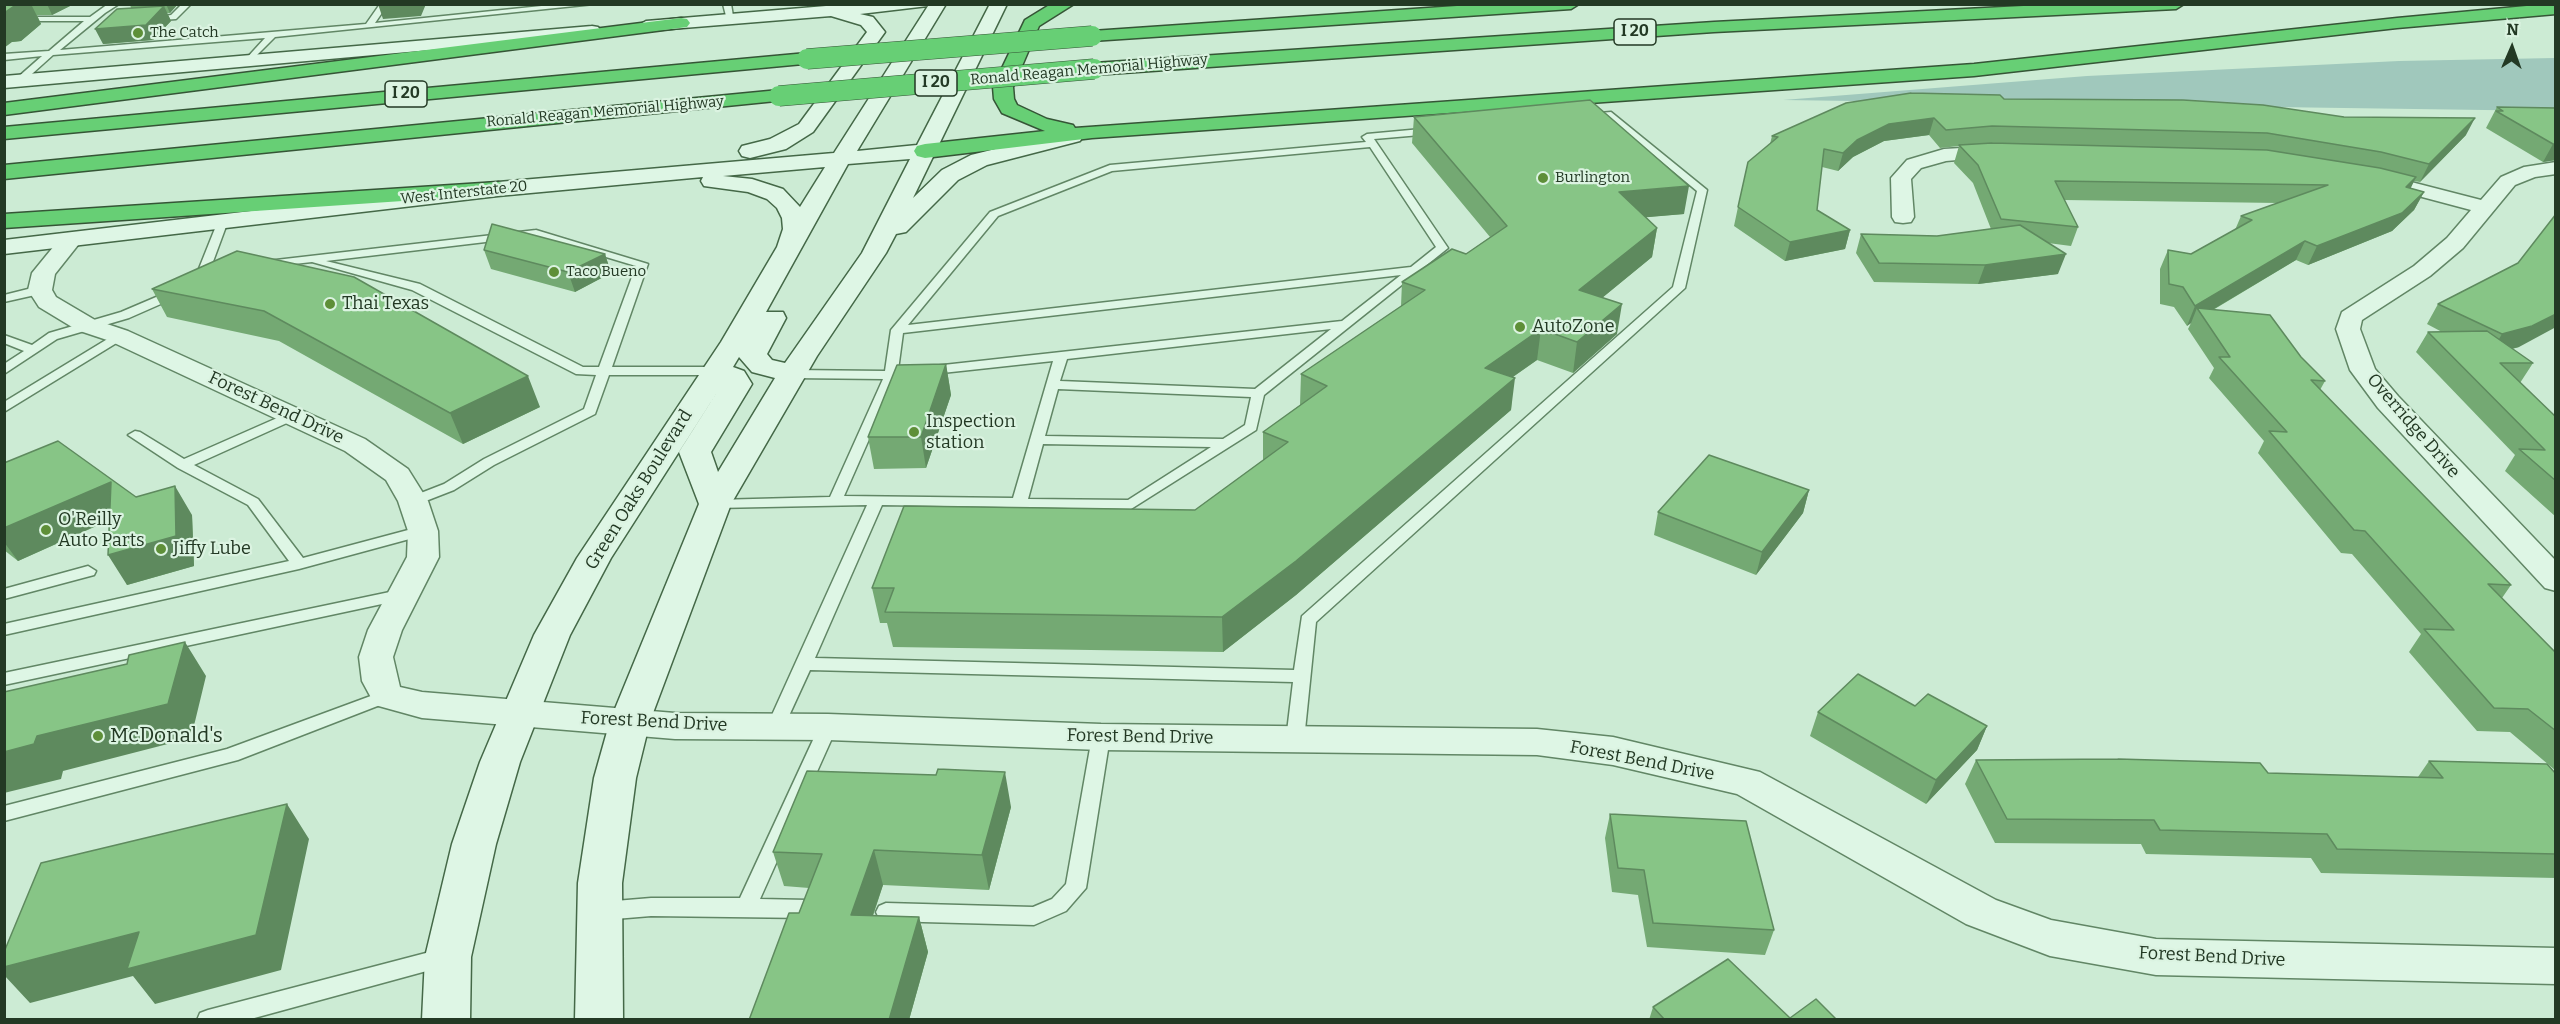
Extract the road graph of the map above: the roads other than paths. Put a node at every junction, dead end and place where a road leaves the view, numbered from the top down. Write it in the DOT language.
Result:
graph roads {
  1 [pos="115,4"];
  2 [pos="187,4"];
  3 [pos="384,4"];
  4 [pos="590,4"];
  5 [pos="864,4"];
  6 [pos="921,4"];
  7 [pos="938,4"];
  8 [pos="999,4"];
  9 [pos="1066,4"];
  10 [pos="1571,4"];
  11 [pos="2176,4"];
  12 [pos="2556,9"];
  13 [pos="729,12"];
  14 [pos="827,12"];
  15 [pos="4,19"];
  16 [pos="92,19"];
  17 [pos="140,19"];
  18 [pos="110,20"];
  19 [pos="681,23"];
  20 [pos="368,26"];
  21 [pos="273,35"];
  22 [pos="51,53"];
  23 [pos="4,57"];
  24 [pos="248,61"];
  25 [pos="13,81"];
  26 [pos="4,109"];
  27 [pos="1576,118"];
  28 [pos="1448,130"];
  29 [pos="1092,132"];
  30 [pos="4,133"];
  31 [pos="1373,144"];
  32 [pos="925,151"];
  33 [pos="2021,153"];
  34 [pos="842,157"];
  35 [pos="2556,168"];
  36 [pos="4,172"];
  37 [pos="2361,176"];
  38 [pos="584,180"];
  39 [pos="498,189"];
  40 [pos="2483,207"];
  41 [pos="1902,217"];
  42 [pos="4,221"];
  43 [pos="223,221"];
  44 [pos="71,240"];
  45 [pos="4,247"];
  46 [pos="788,249"];
  47 [pos="874,253"];
  48 [pos="310,260"];
  49 [pos="251,266"];
  50 [pos="227,268"];
  51 [pos="1414,270"];
  52 [pos="773,278"];
  53 [pos="196,279"];
  54 [pos="40,290"];
  55 [pos="4,299"];
  56 [pos="1345,324"];
  57 [pos="86,325"];
  58 [pos="897,330"];
  59 [pos="119,336"];
  60 [pos="4,339"];
  61 [pos="34,350"];
  62 [pos="1061,356"];
  63 [pos="798,365"];
  64 [pos="4,370"];
  65 [pos="603,370"];
  66 [pos="716,371"];
  67 [pos="891,375"];
  68 [pos="1053,385"];
  69 [pos="1258,393"];
  70 [pos="4,408"];
  71 [pos="293,415"];
  72 [pos="135,435"];
  73 [pos="1037,440"];
  74 [pos="1226,443"];
  75 [pos="183,465"];
  76 [pos="877,500"];
  77 [pos="835,501"];
  78 [pos="1019,503"];
  79 [pos="716,504"];
  80 [pos="418,516"];
  81 [pos="299,564"];
  82 [pos="88,571"];
  83 [pos="2556,582"];
  84 [pos="4,594"];
  85 [pos="404,594"];
  86 [pos="4,630"];
  87 [pos="804,664"];
  88 [pos="1303,676"];
  89 [pos="4,680"];
  90 [pos="387,696"];
  91 [pos="519,714"];
  92 [pos="630,721"];
  93 [pos="776,726"];
  94 [pos="828,728"];
  95 [pos="1101,736"];
  96 [pos="1295,740"];
  97 [pos="4,814"];
  98 [pos="746,908"];
  99 [pos="808,909"];
  100 [pos="600,911"];
  101 [pos="885,912"];
  102 [pos="448,957"];
  103 [pos="2556,966"];
  104 [pos="208,1020"];
  105 [pos="446,1020"];
  106 [pos="598,1020"];
  1 -- 16 [label="lane"];
  2 -- 17 [label="lane"];
  3 -- 20 [label="lane"];
  4 -- 20 [label="lane"];
  5 -- 14 [label="main road"];
  6 -- 14 [label="main road"];
  7 -- 34 [label="main road, Green Oaks Boulevard"];
  8 -- 32 [label="main road"];
  9 -- 29 [label="highway"];
  10 -- 30 [label="highway, Ronald Reagan Memorial Highway / I 20, bridge"];
  11 -- 36 [label="highway, Ronald Reagan Memorial Highway / I 20, bridge"];
  12 -- 29 [label="highway"];
  13 -- 14 [label="main road"];
  13 -- 19 [label="main road"];
  14 -- 38 [label="main road"];
  15 -- 16 [label="lane"];
  16 -- 18 [label="lane"];
  16 -- 22 [label="lane"];
  19 -- 24 [label="main road"];
  19 -- 26 [label="highway"];
  20 -- 21 [label="lane"];
  21 -- 22 [label="lane"];
  21 -- 24 [label="lane"];
  22 -- 23 [label="lane"];
  22 -- 25 [label="lane"];
  24 -- 25 [label="main road"];
  27 -- 88 [label="lane"];
  28 -- 31 [label="lane"];
  29 -- 32 [label="highway"];
  29 -- 47 [label="main road"];
  31 -- 51 [label="lane"];
  31 -- 58 [label="lane"];
  32 -- 34 [label="main road, West Interstate 20"];
  32 -- 47 [label="main road"];
  33 -- 41 [label="street"];
  34 -- 38 [label="main road, West Interstate 20"];
  34 -- 46 [label="main road, Green Oaks Boulevard"];
  35 -- 40 [label="street, Overridge Drive"];
  37 -- 40 [label="street"];
  38 -- 39 [label="main road, West Interstate 20"];
  38 -- 46 [label="main road"];
  39 -- 42 [label="highway"];
  39 -- 43 [label="main road, West Interstate 20"];
  40 -- 83 [label="street, Overridge Drive"];
  43 -- 44 [label="main road, West Interstate 20"];
  43 -- 53 [label="lane"];
  44 -- 45 [label="main road, West Interstate 20"];
  44 -- 54 [label="street"];
  46 -- 52 [label="main road, Green Oaks Boulevard"];
  47 -- 63 [label="main road"];
  48 -- 49 [label="lane"];
  48 -- 65 [label="lane"];
  48 -- 65 [label="lane"];
  50 -- 53 [label="lane"];
  51 -- 56 [label="lane"];
  51 -- 58 [label="lane"];
  52 -- 63 [label="main road"];
  52 -- 66 [label="main road, Green Oaks Boulevard"];
  53 -- 57 [label="lane"];
  54 -- 55 [label="lane"];
  54 -- 57 [label="street, Forest Bend Drive"];
  56 -- 62 [label="lane"];
  56 -- 69 [label="lane"];
  57 -- 59 [label="street, Forest Bend Drive"];
  57 -- 61 [label="lane"];
  58 -- 67 [label="lane"];
  59 -- 70 [label="lane"];
  59 -- 71 [label="street, Forest Bend Drive"];
  60 -- 61 [label="lane"];
  61 -- 64 [label="lane"];
  62 -- 67 [label="lane"];
  62 -- 68 [label="lane"];
  63 -- 67 [label="lane"];
  63 -- 79 [label="main road"];
  65 -- 66 [label="lane"];
  65 -- 80 [label="lane"];
  66 -- 79 [label="main road"];
  66 -- 91 [label="main road, Green Oaks Boulevard"];
  67 -- 77 [label="lane"];
  68 -- 69 [label="lane"];
  68 -- 73 [label="lane"];
  69 -- 74 [label="lane"];
  71 -- 75 [label="lane"];
  71 -- 80 [label="street, Forest Bend Drive"];
  72 -- 75 [label="lane"];
  73 -- 74 [label="lane"];
  73 -- 78 [label="lane"];
  74 -- 78 [label="lane"];
  75 -- 81 [label="lane"];
  76 -- 77 [label="lane"];
  76 -- 78 [label="lane"];
  76 -- 87 [label="lane"];
  77 -- 79 [label="lane"];
  79 -- 92 [label="main road"];
  80 -- 81 [label="lane"];
  80 -- 85 [label="street"];
  81 -- 86 [label="lane"];
  82 -- 84 [label="lane"];
  85 -- 89 [label="lane"];
  85 -- 90 [label="street"];
  87 -- 88 [label="lane"];
  87 -- 93 [label="lane"];
  88 -- 96 [label="lane"];
  90 -- 91 [label="street, Forest Bend Drive"];
  90 -- 97 [label="lane"];
  91 -- 92 [label="street, Forest Bend Drive"];
  91 -- 102 [label="main road, Green Oaks Boulevard"];
  92 -- 93 [label="street, Forest Bend Drive"];
  92 -- 100 [label="main road"];
  93 -- 94 [label="street, Forest Bend Drive"];
  94 -- 95 [label="street, Forest Bend Drive"];
  94 -- 98 [label="lane"];
  95 -- 96 [label="street, Forest Bend Drive"];
  95 -- 101 [label="lane"];
  96 -- 103 [label="street, Forest Bend Drive"];
  98 -- 99 [label="lane"];
  98 -- 100 [label="lane"];
  100 -- 106 [label="main road"];
  102 -- 104 [label="lane"];
  102 -- 105 [label="main road, Green Oaks Boulevard"];
}
